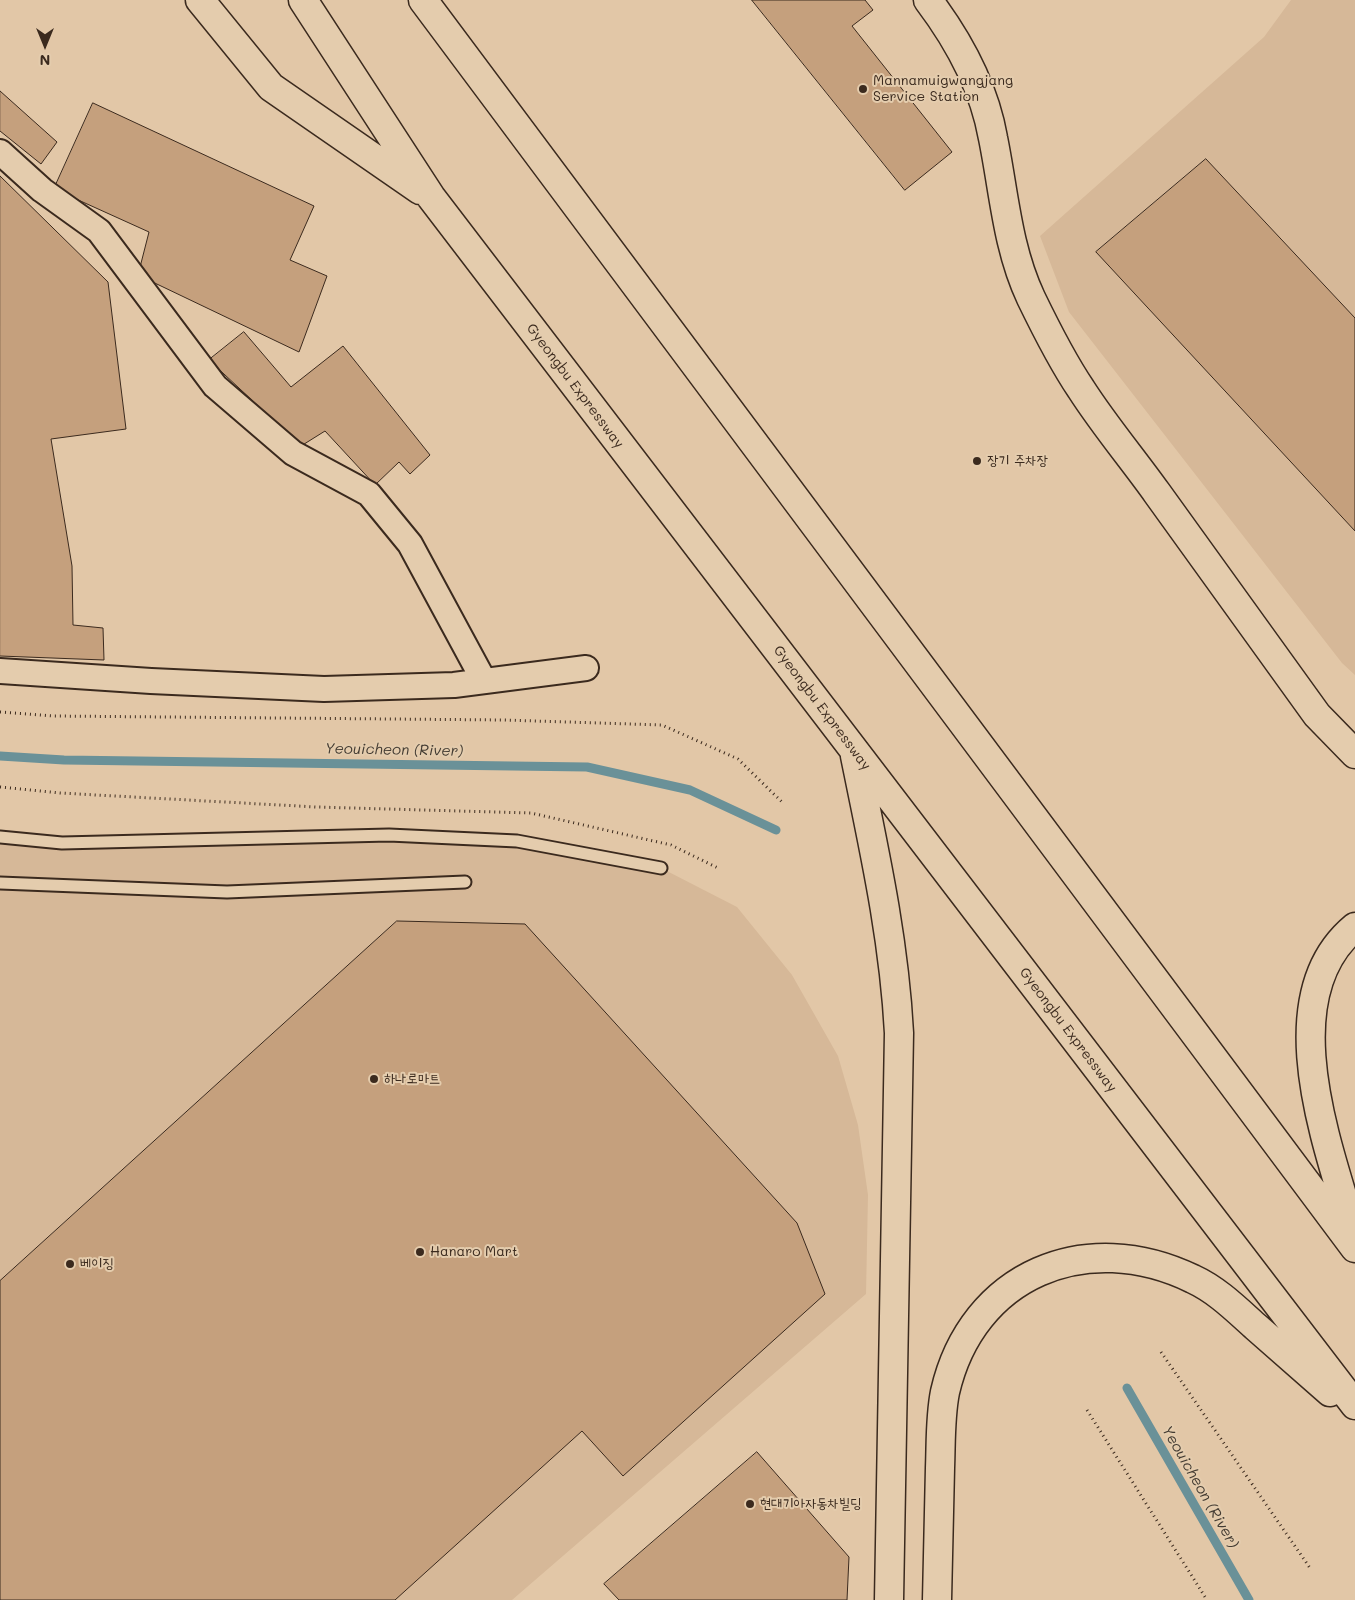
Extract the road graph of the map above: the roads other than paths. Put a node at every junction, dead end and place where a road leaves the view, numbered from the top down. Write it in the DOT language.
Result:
graph roads {
  1 [pos="200,0"];
  2 [pos="303,0"];
  3 [pos="424,0"];
  4 [pos="928,0"];
  5 [pos="0,152"];
  6 [pos="431,198"];
  7 [pos="586,668"];
  8 [pos="0,671"];
  9 [pos="484,681"];
  10 [pos="854,750"];
  11 [pos="1355,754"];
  12 [pos="0,837"];
  13 [pos="661,868"];
  14 [pos="0,882"];
  15 [pos="465,882"];
  16 [pos="1355,927"];
  17 [pos="1355,1239"];
  18 [pos="1355,1248"];
  19 [pos="1355,1405"];
  20 [pos="1355,1414"];
  21 [pos="889,1600"];
  22 [pos="937,1600"];
  1 -- 6 [label="highway"];
  2 -- 6 [label="highway, Gyeongbu Expressway"];
  3 -- 18 [label="highway"];
  4 -- 11 [label="highway"];
  5 -- 9 [label="street"];
  6 -- 10 [label="highway, Gyeongbu Expressway"];
  7 -- 9 [label="street"];
  8 -- 9 [label="street"];
  10 -- 19 [label="highway, Gyeongbu Expressway"];
  10 -- 21 [label="highway"];
  12 -- 13 [label="lane"];
  14 -- 15 [label="lane"];
  16 -- 17 [label="highway"];
  20 -- 22 [label="highway"];
}
